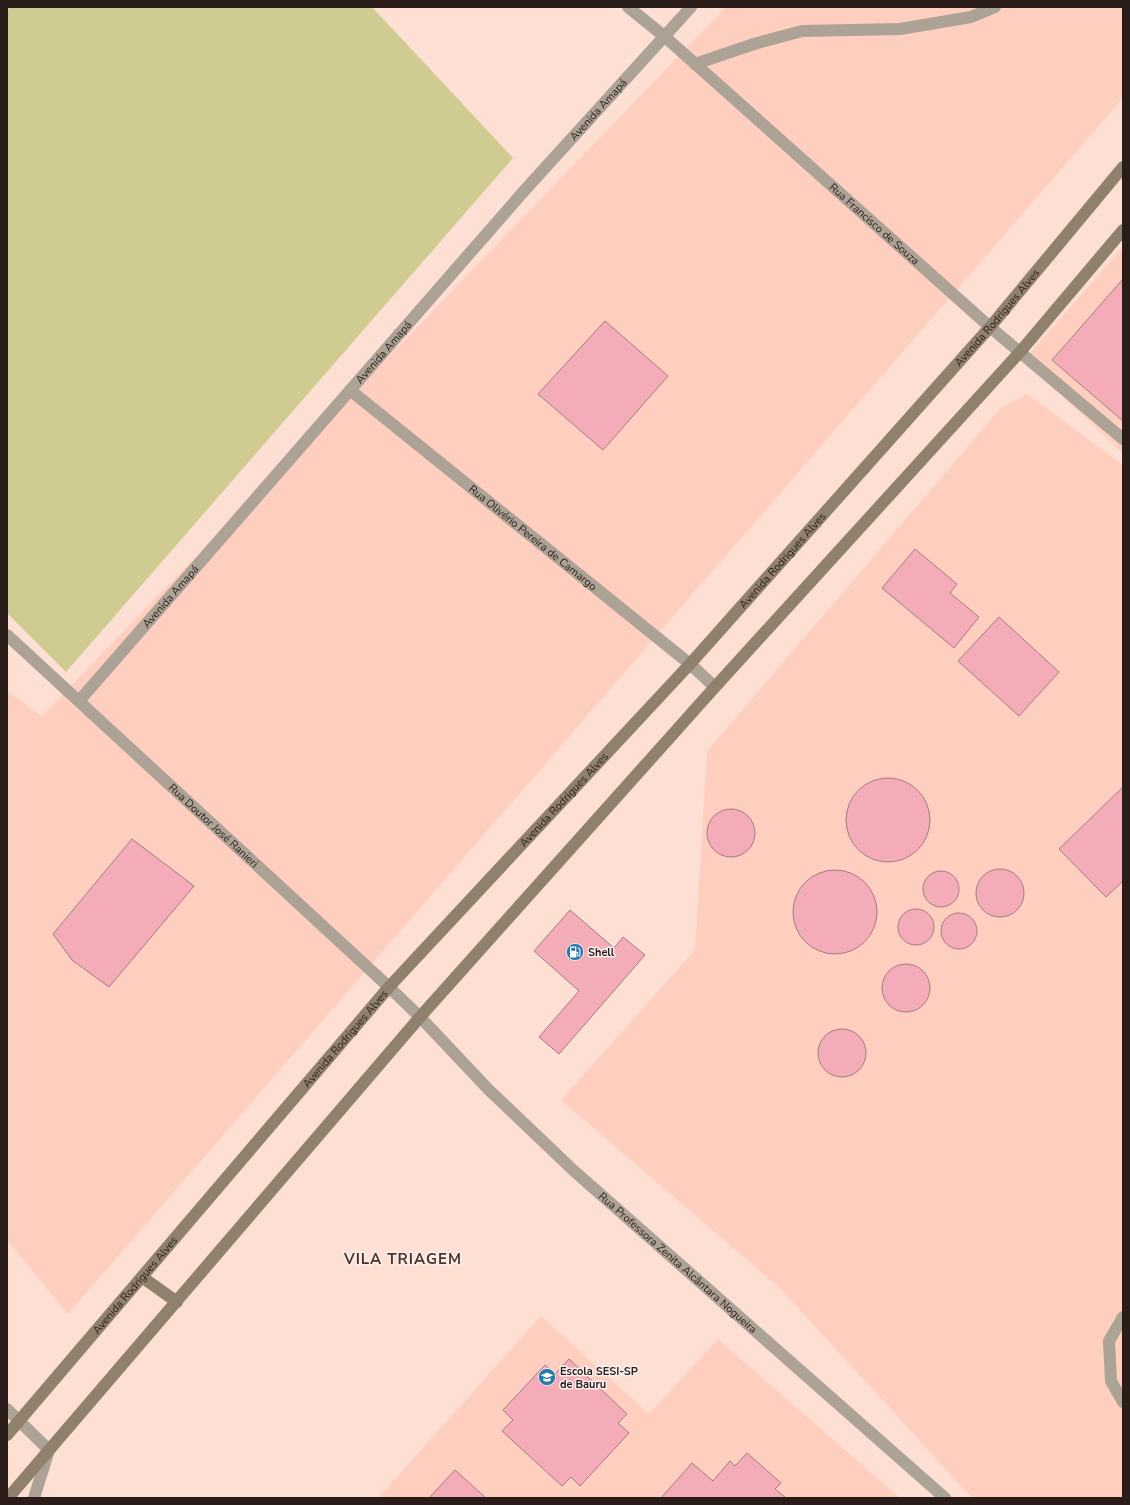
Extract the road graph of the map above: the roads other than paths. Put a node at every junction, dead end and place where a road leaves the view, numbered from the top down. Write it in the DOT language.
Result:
graph roads {
  1 [pos="628,7"];
  2 [pos="691,7"];
  3 [pos="995,7"];
  4 [pos="664,36"];
  5 [pos="696,64"];
  6 [pos="1123,167"];
  7 [pos="1123,230"];
  8 [pos="990,326"];
  9 [pos="1020,352"];
  10 [pos="350,390"];
  11 [pos="1123,439"];
  12 [pos="7,635"];
  13 [pos="690,664"];
  14 [pos="715,687"];
  15 [pos="79,701"];
  16 [pos="388,987"];
  17 [pos="420,1017"];
  18 [pos="142,1277"];
  19 [pos="177,1302"];
  20 [pos="1123,1317"];
  21 [pos="1123,1402"];
  22 [pos="7,1409"];
  23 [pos="19,1420"];
  24 [pos="7,1435"];
  25 [pos="50,1450"];
  26 [pos="8,1498"];
  27 [pos="34,1498"];
  28 [pos="945,1498"];
  1 -- 4 [label="street, Rua Francisco de Souza"];
  2 -- 4 [label="street, Avenida Amapá"];
  3 -- 5 [label="street"];
  4 -- 5 [label="street, Rua Francisco de Souza"];
  4 -- 10 [label="street, Avenida Amapá"];
  5 -- 8 [label="street, Rua Francisco de Souza"];
  6 -- 8 [label="main road, Avenida Rodrigues Alves"];
  7 -- 9 [label="main road"];
  8 -- 9 [label="street, Rua Francisco de Souza"];
  8 -- 13 [label="main road, Avenida Rodrigues Alves"];
  9 -- 11 [label="street, Rua Francisco de Souza"];
  9 -- 14 [label="main road"];
  10 -- 13 [label="street, Rua Olivério Pereira de Camargo"];
  10 -- 15 [label="street, Avenida Amapá"];
  12 -- 15 [label="street, Rua Doutor José Ranieri"];
  13 -- 14 [label="street, Rua Olivério Pereira de Camargo"];
  13 -- 16 [label="main road, Avenida Rodrigues Alves"];
  14 -- 17 [label="main road"];
  15 -- 16 [label="street, Rua Doutor José Ranieri"];
  16 -- 17 [label="street, Rua Doutor José Ranieri"];
  16 -- 18 [label="main road, Avenida Rodrigues Alves"];
  17 -- 19 [label="main road"];
  17 -- 28 [label="street, Rua Professora Zenita Alcântara Nogueira"];
  18 -- 19 [label="main road"];
  18 -- 23 [label="main road, Avenida Rodrigues Alves"];
  19 -- 25 [label="main road"];
  20 -- 21 [label="street"];
  22 -- 23 [label="street"];
  23 -- 24 [label="main road, Avenida Rodrigues Alves"];
  23 -- 25 [label="street"];
  25 -- 26 [label="main road"];
  25 -- 27 [label="street"];
}
